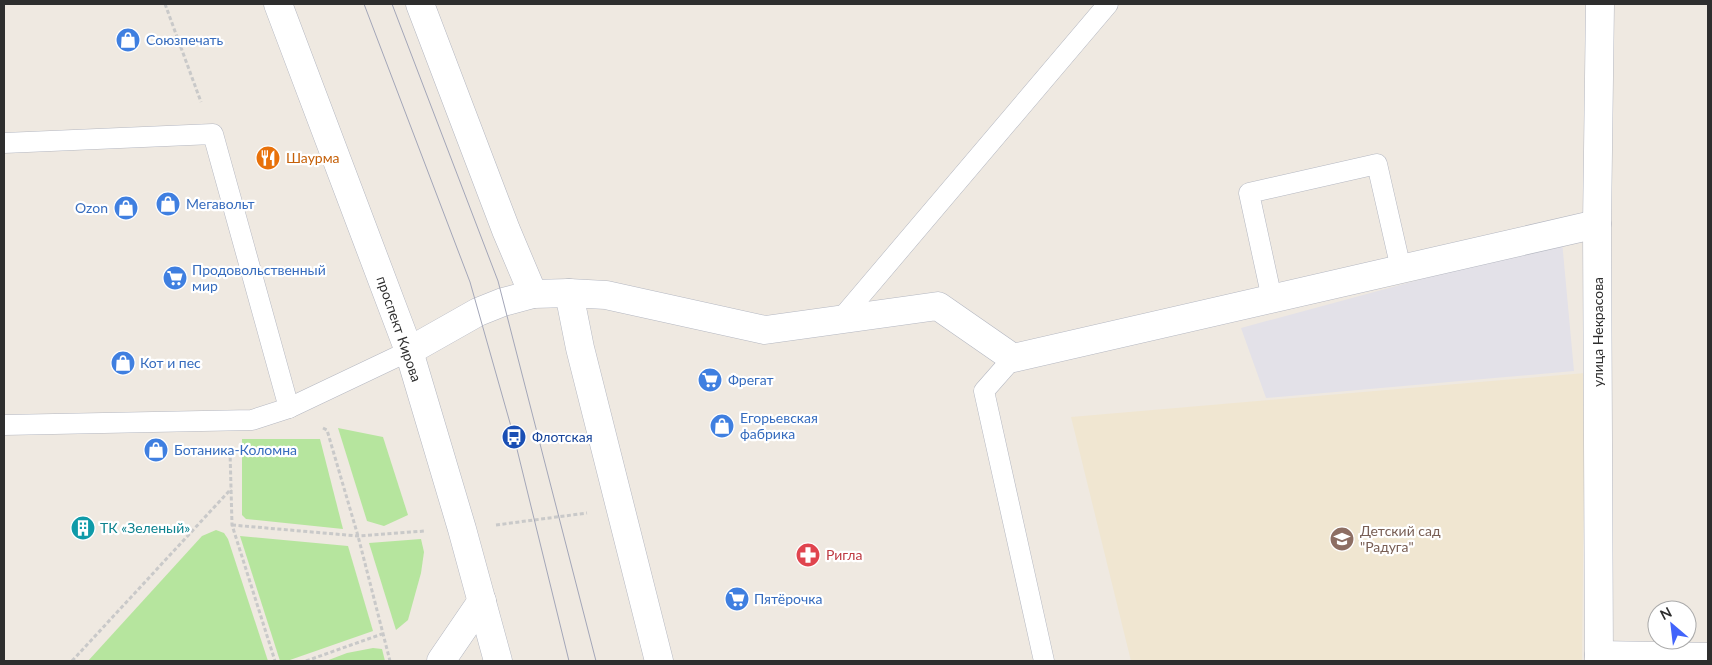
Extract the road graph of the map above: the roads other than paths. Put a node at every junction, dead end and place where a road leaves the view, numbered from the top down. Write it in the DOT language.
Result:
graph roads {
  1 [pos="278,4"];
  2 [pos="420,4"];
  3 [pos="1108,4"];
  4 [pos="1600,4"];
  5 [pos="4,143"];
  6 [pos="1598,224"];
  7 [pos="1401,269"];
  8 [pos="569,293"];
  9 [pos="533,294"];
  10 [pos="1272,299"];
  11 [pos="840,320"];
  12 [pos="408,351"];
  13 [pos="1013,358"];
  14 [pos="289,408"];
  15 [pos="4,426"];
  16 [pos="482,601"];
  17 [pos="1708,657"];
  18 [pos="1599,658"];
  19 [pos="441,661"];
  20 [pos="498,661"];
  21 [pos="659,661"];
  22 [pos="1044,661"];
  1 -- 12 [label="street, проспект Кирова"];
  2 -- 9 [label="street"];
  3 -- 11 [label="lane"];
  4 -- 6 [label="street, улица Некрасова"];
  5 -- 14 [label="lane"];
  6 -- 7 [label="street"];
  6 -- 18 [label="street, улица Некрасова"];
  7 -- 10 [label="street"];
  7 -- 10 [label="lane"];
  8 -- 9 [label="street"];
  8 -- 11 [label="street"];
  8 -- 21 [label="street"];
  9 -- 12 [label="street"];
  10 -- 13 [label="street"];
  11 -- 13 [label="street"];
  12 -- 14 [label="lane"];
  12 -- 16 [label="street, проспект Кирова"];
  13 -- 22 [label="lane"];
  14 -- 15 [label="lane"];
  16 -- 19 [label="street"];
  16 -- 20 [label="street, проспект Кирова"];
  17 -- 18 [label="street"];
}
